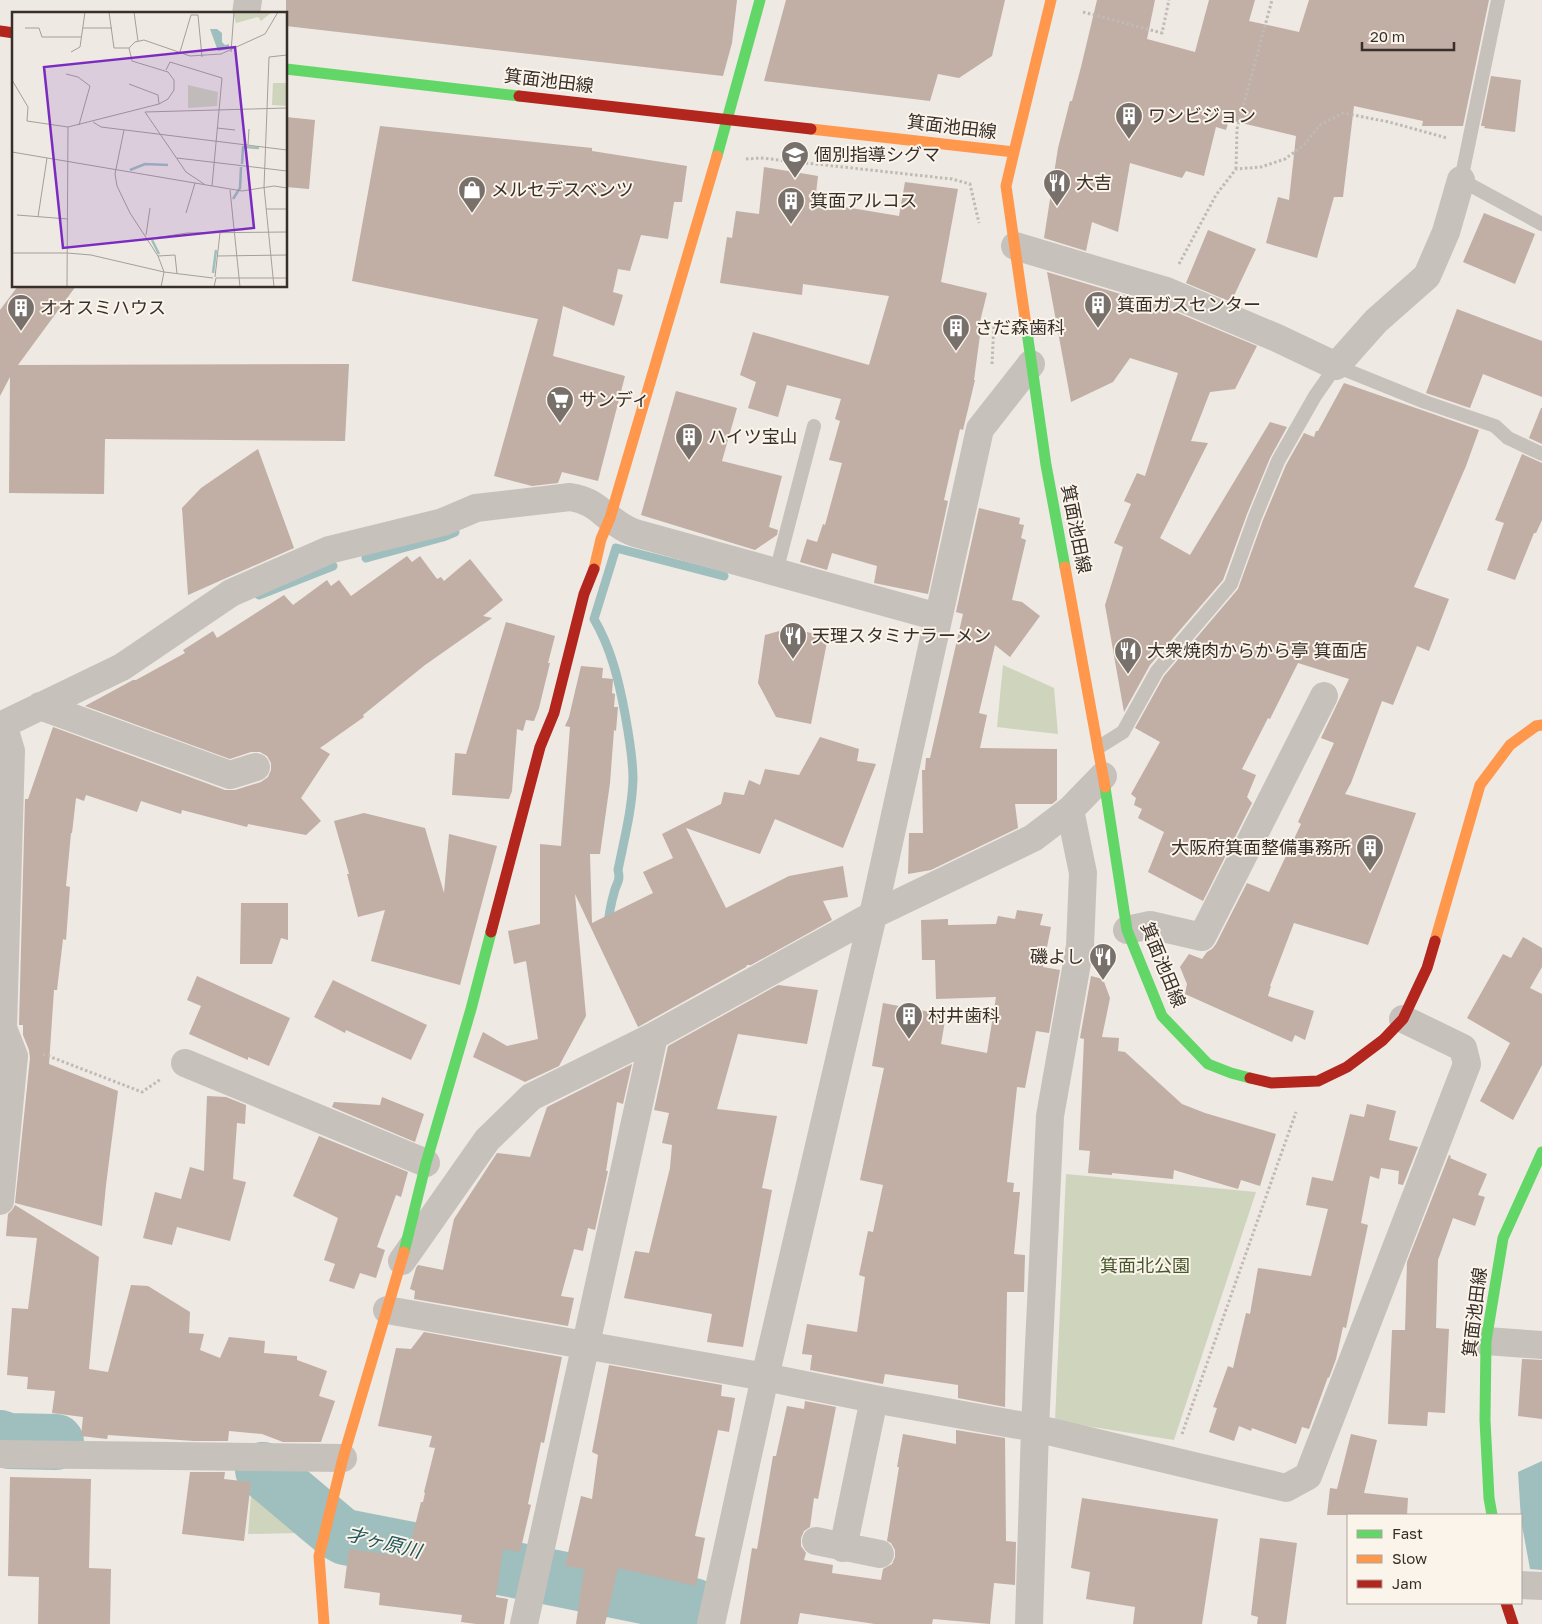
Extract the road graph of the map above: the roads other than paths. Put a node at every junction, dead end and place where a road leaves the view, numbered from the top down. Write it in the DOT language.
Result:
graph roads {
  1 [pos="760,0"];
  2 [pos="1051,0"];
  3 [pos="1498,0"];
  4 [pos="288,69"];
  5 [pos="728,119"];
  6 [pos="1014,152"];
  7 [pos="1461,180"];
  8 [pos="1542,224"];
  9 [pos="1015,246"];
  10 [pos="1031,364"];
  11 [pos="1336,366"];
  12 [pos="814,426"];
  13 [pos="1542,454"];
  14 [pos="610,518"];
  15 [pos="776,572"];
  16 [pos="938,617"];
  17 [pos="1324,696"];
  18 [pos="40,706"];
  19 [pos="2,725"];
  20 [pos="1542,725"];
  21 [pos="1099,747"];
  22 [pos="256,767"];
  23 [pos="1103,776"];
  24 [pos="1070,810"];
  25 [pos="873,914"];
  26 [pos="1127,930"];
  27 [pos="1403,1019"];
  28 [pos="654,1036"];
  29 [pos="184,1063"];
  30 [pos="1542,1153"];
  31 [pos="426,1164"];
  32 [pos="0,1201"];
  33 [pos="402,1261"];
  34 [pos="387,1310"];
  35 [pos="1486,1341"];
  36 [pos="587,1344"];
  37 [pos="1542,1344"];
  38 [pos="765,1377"];
  39 [pos="874,1399"];
  40 [pos="1035,1428"];
  41 [pos="0,1454"];
  42 [pos="343,1458"];
  43 [pos="1492,1514"];
  44 [pos="816,1542"];
  45 [pos="843,1548"];
  46 [pos="880,1554"];
  47 [pos="1522,1585"];
  48 [pos="1542,1586"];
  49 [pos="1506,1604"];
  50 [pos="324,1624"];
  51 [pos="524,1624"];
  52 [pos="711,1624"];
  53 [pos="1029,1624"];
  54 [pos="1512,1624"];
  1 -- 5 [label="main road"];
  2 -- 6 [label="main road"];
  3 -- 7 [label="lane"];
  4 -- 5 [label="main road, 箕面池田線"];
  5 -- 6 [label="main road, 箕面池田線"];
  5 -- 14 [label="main road"];
  6 -- 9 [label="main road, 箕面池田線"];
  7 -- 8 [label="lane"];
  7 -- 11 [label="street"];
  9 -- 10 [label="main road, 箕面池田線"];
  9 -- 11 [label="street"];
  10 -- 16 [label="street"];
  10 -- 21 [label="main road, 箕面池田線"];
  11 -- 13 [label="lane"];
  11 -- 21 [label="lane"];
  12 -- 15 [label="lane"];
  14 -- 15 [label="street"];
  14 -- 18 [label="street"];
  14 -- 31 [label="main road"];
  15 -- 16 [label="street"];
  16 -- 25 [label="street"];
  17 -- 26 [label="street"];
  18 -- 19 [label="street"];
  18 -- 22 [label="street"];
  19 -- 32 [label="street"];
  20 -- 27 [label="main road, 箕面池田線"];
  21 -- 23 [label="main road, 箕面池田線"];
  23 -- 24 [label="street"];
  23 -- 26 [label="main road, 箕面池田線"];
  24 -- 25 [label="street"];
  24 -- 40 [label="street"];
  25 -- 28 [label="street"];
  25 -- 38 [label="street"];
  26 -- 27 [label="main road, 箕面池田線"];
  27 -- 40 [label="street"];
  28 -- 33 [label="street"];
  28 -- 36 [label="street"];
  29 -- 31 [label="street"];
  30 -- 35 [label="main road, 箕面池田線"];
  31 -- 33 [label="main road"];
  33 -- 34 [label="main road"];
  34 -- 36 [label="street"];
  34 -- 42 [label="main road"];
  35 -- 37 [label="street"];
  35 -- 43 [label="main road, 箕面池田線"];
  36 -- 38 [label="street"];
  36 -- 51 [label="street"];
  38 -- 39 [label="street"];
  38 -- 52 [label="street"];
  39 -- 40 [label="street"];
  39 -- 45 [label="street"];
  40 -- 53 [label="street"];
  41 -- 42 [label="street"];
  42 -- 50 [label="main road"];
  44 -- 45 [label="street"];
  45 -- 46 [label="street"];
  47 -- 48 [label="street"];
  49 -- 54 [label="main road"];
}
